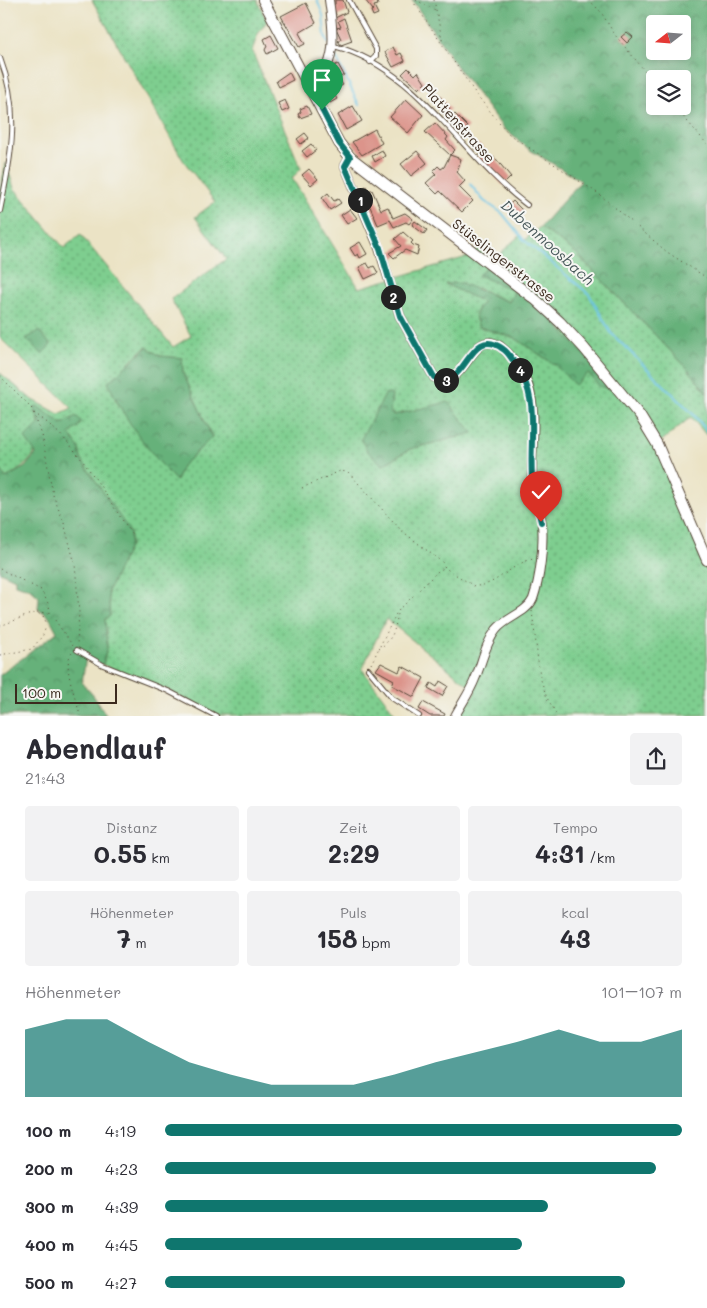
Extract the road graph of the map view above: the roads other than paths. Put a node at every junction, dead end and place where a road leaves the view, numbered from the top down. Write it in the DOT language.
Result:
graph roads {
  1 [pos="263,0"];
  2 [pos="329,0"];
  3 [pos="349,0"];
  4 [pos="334,46"];
  5 [pos="0,58"];
  6 [pos="370,62"];
  7 [pos="309,86"];
  8 [pos="350,157"];
  9 [pos="527,205"];
  10 [pos="0,211"];
  11 [pos="707,560"];
  12 [pos="77,650"];
  13 [pos="368,669"];
  14 [pos="216,716"];
  15 [pos="419,716"];
  16 [pos="455,716"];
  1 -- 7 [label="street, Stüsslingerstrasse"];
  2 -- 4 [label="street"];
  3 -- 6 [label="lane"];
  4 -- 6 [label="lane, Plattenstrasse"];
  4 -- 7 [label="street"];
  5 -- 10 [label="lane"];
  6 -- 9 [label="lane, Plattenstrasse"];
  7 -- 8 [label="street, Stüsslingerstrasse"];
  8 -- 11 [label="street, Stüsslingerstrasse"];
  8 -- 16 [label="street"];
  12 -- 14 [label="lane"];
  13 -- 15 [label="lane"];
}
